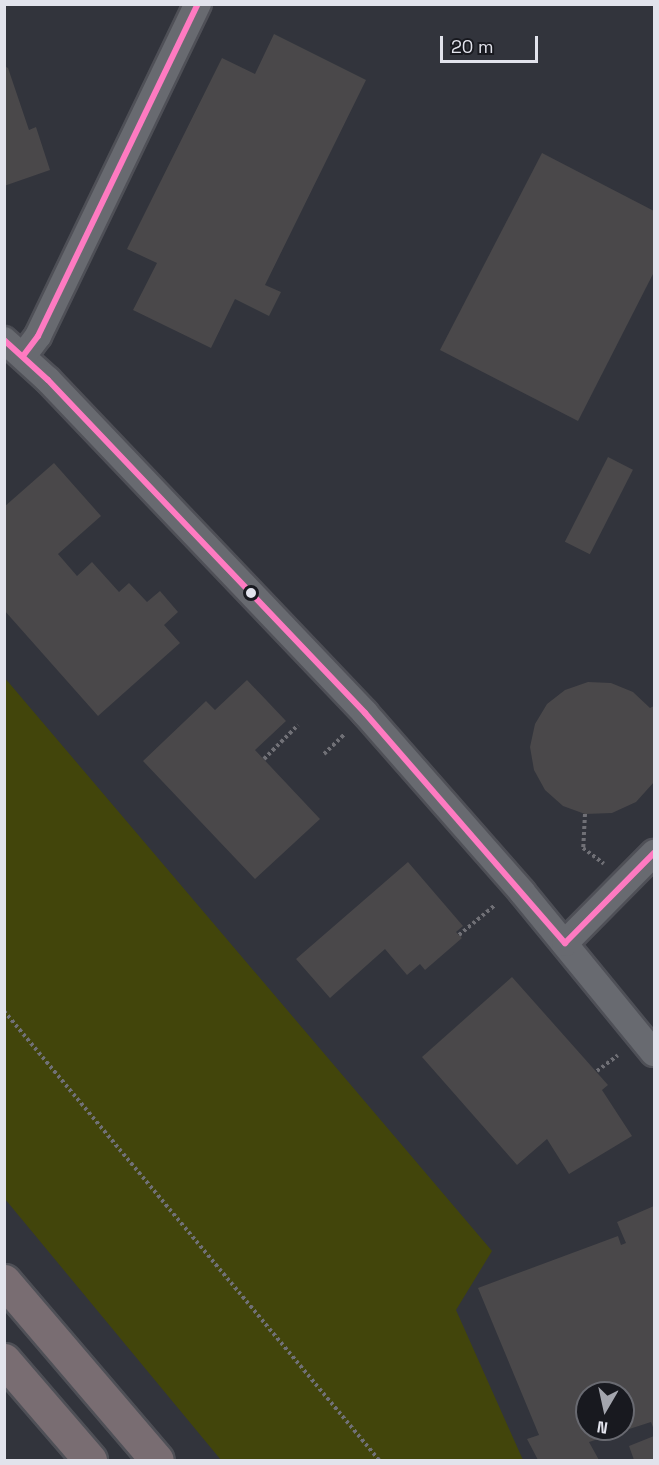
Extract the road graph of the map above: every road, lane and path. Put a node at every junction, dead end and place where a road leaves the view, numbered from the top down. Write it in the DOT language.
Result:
graph roads {
  1 [pos="198,4"];
  2 [pos="14,348"];
  3 [pos="298,725"];
  4 [pos="264,759"];
  5 [pos="654,854"];
  6 [pos="517,886"];
  7 [pos="459,935"];
  8 [pos="565,943"];
  9 [pos="4,1011"];
  10 [pos="654,1053"];
  11 [pos="4,1281"];
  12 [pos="4,1360"];
  13 [pos="90,1461"];
  14 [pos="157,1461"];
  15 [pos="379,1461"];
  1 -- 2 [label="street"];
  2 -- 6 [label="street"];
  3 -- 4 [label="path"];
  5 -- 8 [label="street"];
  6 -- 7 [label="path"];
  6 -- 8 [label="street"];
  8 -- 10 [label="street"];
  9 -- 15 [label="path"];
  11 -- 14 [label="highway"];
  12 -- 13 [label="highway"];
}
